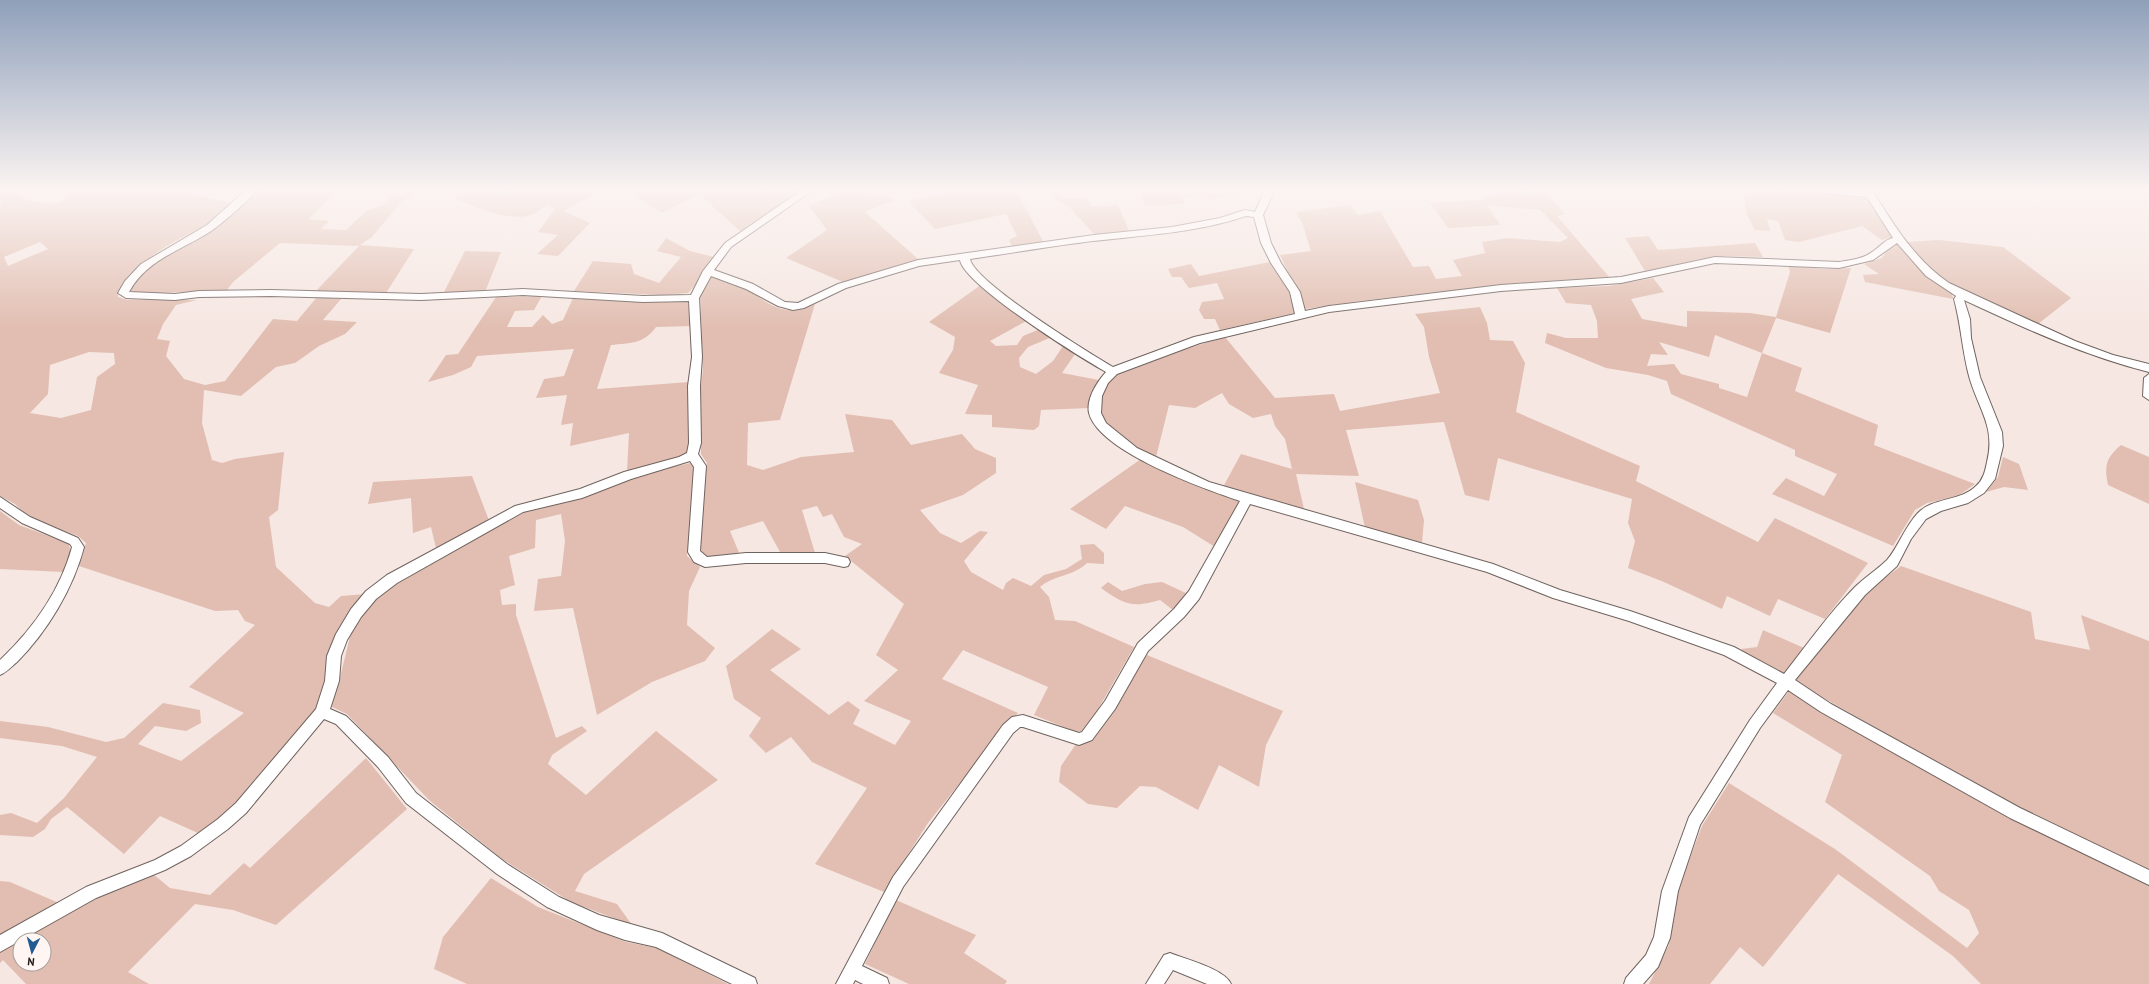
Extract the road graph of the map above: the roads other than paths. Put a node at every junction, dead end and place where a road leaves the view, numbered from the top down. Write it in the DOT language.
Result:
graph roads {
  1 [pos="194,236"];
  2 [pos="740,236"];
  3 [pos="1121,236"];
  4 [pos="1264,236"];
  5 [pos="1897,236"];
  6 [pos="1899,239"];
  7 [pos="965,257"];
  8 [pos="708,271"];
  9 [pos="1962,294"];
  10 [pos="694,298"];
  11 [pos="1302,315"];
  12 [pos="2149,368"];
  13 [pos="1113,371"];
  14 [pos="2149,378"];
  15 [pos="2149,396"];
  16 [pos="692,455"];
  17 [pos="1247,499"];
  18 [pos="0,502"];
  19 [pos="844,562"];
  20 [pos="0,669"];
  21 [pos="1787,682"];
  22 [pos="322,712"];
  23 [pos="2149,878"];
  24 [pos="0,944"];
  25 [pos="848,977"];
  26 [pos="749,984"];
  27 [pos="881,984"];
  28 [pos="1154,984"];
  29 [pos="1222,984"];
  30 [pos="1632,984"];
  1 -- 10 [label="street"];
  2 -- 8 [label="street"];
  3 -- 7 [label="street"];
  4 -- 11 [label="street"];
  5 -- 6 [label="street"];
  6 -- 9 [label="street"];
  6 -- 11 [label="street"];
  7 -- 8 [label="street"];
  7 -- 13 [label="street"];
  8 -- 10 [label="street"];
  9 -- 12 [label="street"];
  9 -- 21 [label="street"];
  10 -- 16 [label="street"];
  11 -- 13 [label="street"];
  13 -- 17 [label="street"];
  14 -- 15 [label="street"];
  16 -- 19 [label="street"];
  16 -- 22 [label="street"];
  17 -- 21 [label="street"];
  17 -- 25 [label="street"];
  18 -- 20 [label="street"];
  21 -- 23 [label="street"];
  21 -- 30 [label="street"];
  22 -- 24 [label="street"];
  22 -- 26 [label="street"];
  25 -- 27 [label="street"];
  28 -- 29 [label="street"];
}
